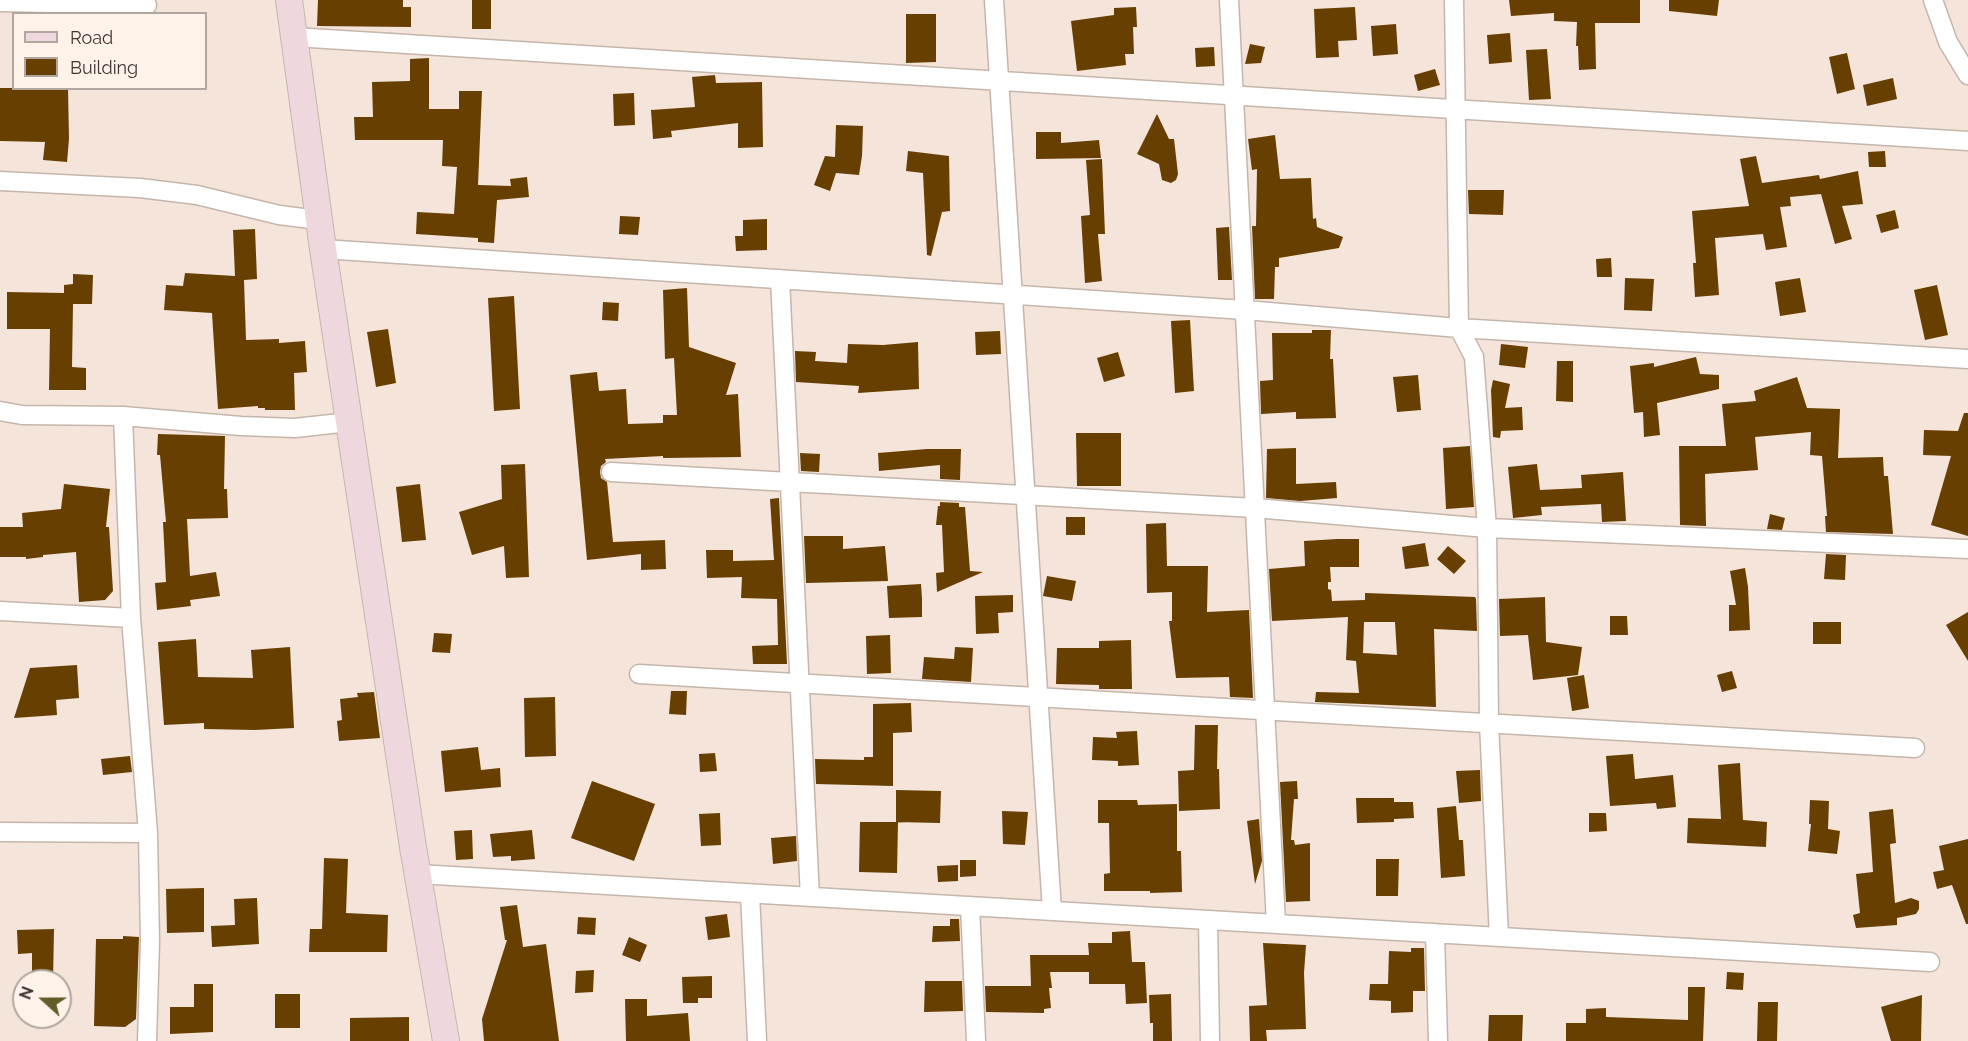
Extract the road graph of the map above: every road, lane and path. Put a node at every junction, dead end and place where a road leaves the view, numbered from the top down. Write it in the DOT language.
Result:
graph roads {
  1 [pos="289,0"];
  2 [pos="994,0"];
  3 [pos="1229,0"];
  4 [pos="1454,0"];
  5 [pos="1933,0"];
  6 [pos="0,2"];
  7 [pos="147,5"];
  8 [pos="294,37"];
  9 [pos="1968,75"];
  10 [pos="999,81"];
  11 [pos="1234,95"];
  12 [pos="1457,109"];
  13 [pos="1968,141"];
  14 [pos="0,181"];
  15 [pos="319,220"];
  16 [pos="323,249"];
  17 [pos="780,279"];
  18 [pos="1013,294"];
  19 [pos="1245,310"];
  20 [pos="1459,328"];
  21 [pos="1968,359"];
  22 [pos="0,411"];
  23 [pos="123,416"];
  24 [pos="349,422"];
  25 [pos="611,472"];
  26 [pos="789,482"];
  27 [pos="1026,495"];
  28 [pos="1255,508"];
  29 [pos="1486,528"];
  30 [pos="1968,549"];
  31 [pos="0,611"];
  32 [pos="130,618"];
  33 [pos="639,674"];
  34 [pos="799,683"];
  35 [pos="1038,697"];
  36 [pos="1265,710"];
  37 [pos="1489,723"];
  38 [pos="1914,748"];
  39 [pos="0,832"];
  40 [pos="148,832"];
  41 [pos="418,874"];
  42 [pos="750,894"];
  43 [pos="810,897"];
  44 [pos="970,906"];
  45 [pos="1052,911"];
  46 [pos="1208,920"];
  47 [pos="1276,924"];
  48 [pos="1435,933"];
  49 [pos="1499,937"];
  50 [pos="1930,962"];
  51 [pos="147,1041"];
  52 [pos="446,1041"];
  53 [pos="757,1041"];
  54 [pos="976,1041"];
  55 [pos="1210,1041"];
  56 [pos="1438,1041"];
  1 -- 8 [label="main road"];
  2 -- 10 [label="street"];
  3 -- 11 [label="street"];
  4 -- 12 [label="street"];
  5 -- 9 [label="street"];
  6 -- 7 [label="street"];
  8 -- 10 [label="street"];
  8 -- 15 [label="main road"];
  10 -- 11 [label="street"];
  10 -- 18 [label="street"];
  11 -- 12 [label="street"];
  11 -- 19 [label="street"];
  12 -- 13 [label="street"];
  12 -- 20 [label="street"];
  14 -- 15 [label="street"];
  15 -- 16 [label="main road"];
  16 -- 17 [label="street"];
  16 -- 24 [label="main road"];
  17 -- 18 [label="street"];
  17 -- 26 [label="street"];
  18 -- 19 [label="street"];
  18 -- 27 [label="street"];
  19 -- 20 [label="street"];
  19 -- 28 [label="street"];
  20 -- 21 [label="street"];
  20 -- 29 [label="street"];
  22 -- 23 [label="street"];
  23 -- 24 [label="street"];
  23 -- 32 [label="street"];
  24 -- 41 [label="main road"];
  25 -- 26 [label="street"];
  26 -- 27 [label="street"];
  26 -- 34 [label="street"];
  27 -- 28 [label="street"];
  27 -- 35 [label="street"];
  28 -- 29 [label="street"];
  28 -- 36 [label="street"];
  29 -- 30 [label="street"];
  29 -- 37 [label="street"];
  31 -- 32 [label="street"];
  32 -- 40 [label="street"];
  33 -- 34 [label="street"];
  34 -- 35 [label="street"];
  34 -- 43 [label="street"];
  35 -- 36 [label="street"];
  35 -- 45 [label="street"];
  36 -- 37 [label="street"];
  36 -- 47 [label="street"];
  37 -- 38 [label="street"];
  37 -- 49 [label="street"];
  39 -- 40 [label="street"];
  40 -- 51 [label="street"];
  41 -- 42 [label="street"];
  41 -- 52 [label="main road"];
  42 -- 43 [label="street"];
  42 -- 53 [label="street"];
  43 -- 44 [label="street"];
  44 -- 45 [label="street"];
  44 -- 54 [label="street"];
  45 -- 46 [label="street"];
  46 -- 47 [label="street"];
  46 -- 55 [label="street"];
  47 -- 48 [label="street"];
  48 -- 49 [label="street"];
  48 -- 56 [label="street"];
  49 -- 50 [label="street"];
}
